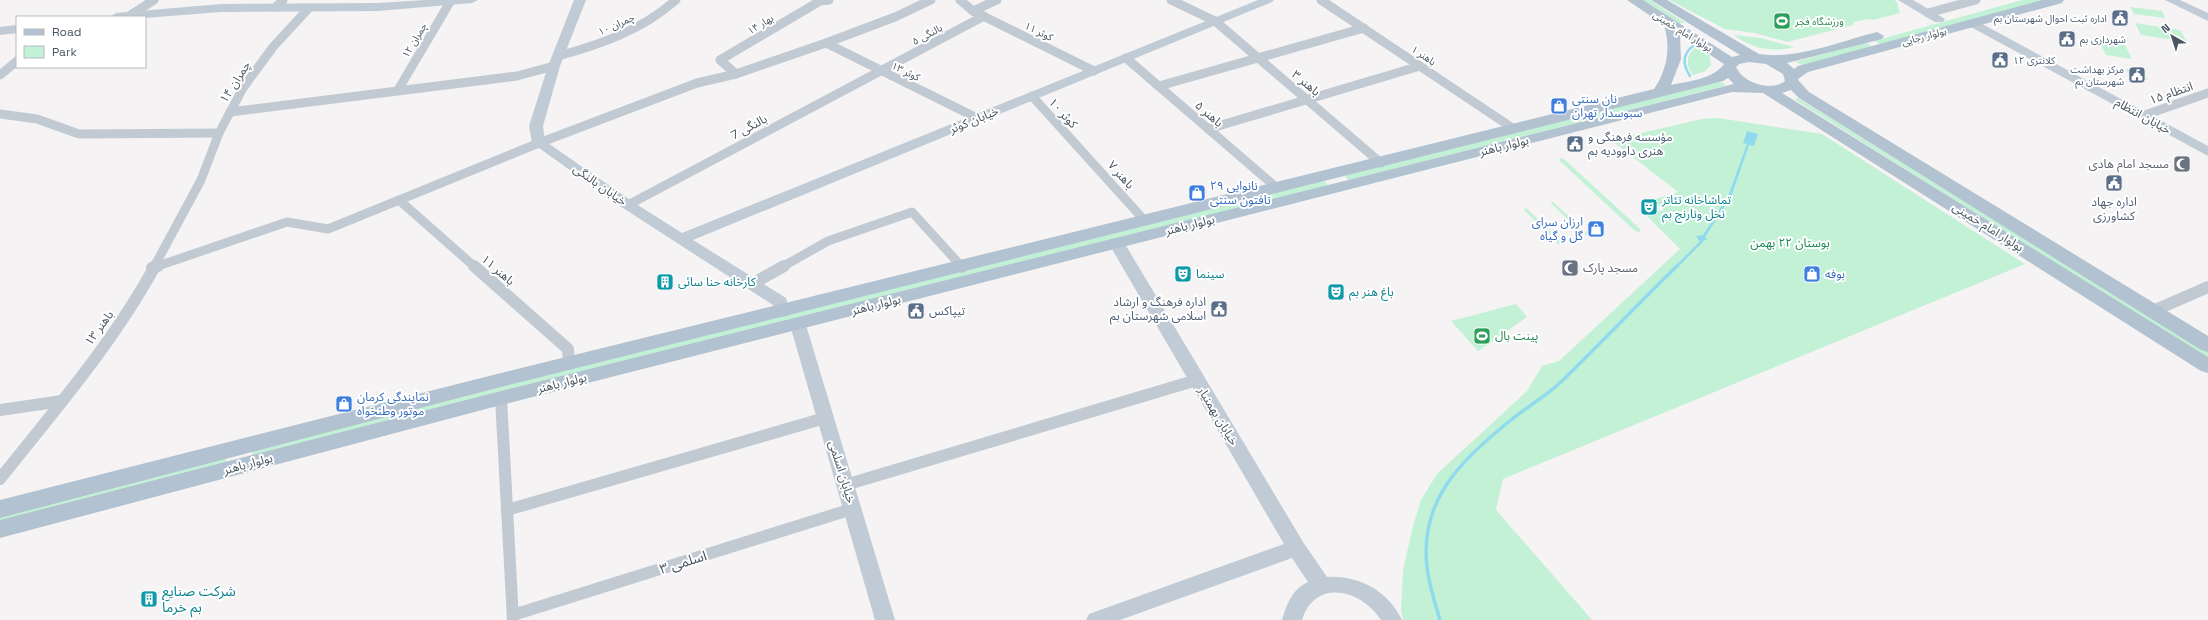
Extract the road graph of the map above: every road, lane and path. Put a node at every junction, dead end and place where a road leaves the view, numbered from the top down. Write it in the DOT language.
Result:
graph roads {
  1 [pos="154,0"];
  2 [pos="472,0"];
  3 [pos="580,0"];
  4 [pos="676,0"];
  5 [pos="830,0"];
  6 [pos="931,0"];
  7 [pos="960,0"];
  8 [pos="997,0"];
  9 [pos="1171,0"];
  10 [pos="1321,0"];
  11 [pos="1634,0"];
  12 [pos="1658,0"];
  13 [pos="1904,0"];
  14 [pos="1976,0"];
  15 [pos="2011,0"];
  16 [pos="2057,0"];
  17 [pos="2171,0"];
  18 [pos="2188,0"];
  19 [pos="1259,1"];
  20 [pos="450,2"];
  21 [pos="279,4"];
  22 [pos="308,9"];
  23 [pos="2208,9"];
  24 [pos="973,11"];
  25 [pos="129,16"];
  26 [pos="984,16"];
  27 [pos="1933,16"];
  28 [pos="2208,17"];
  29 [pos="1215,21"];
  30 [pos="1670,22"];
  31 [pos="1972,23"];
  32 [pos="1700,26"];
  33 [pos="1364,28"];
  34 [pos="16,29"];
  35 [pos="0,31"];
  36 [pos="1683,31"];
  37 [pos="1871,37"];
  38 [pos="826,43"];
  39 [pos="1886,46"];
  40 [pos="1126,58"];
  41 [pos="1258,58"];
  42 [pos="1761,59"];
  43 [pos="556,61"];
  44 [pos="16,62"];
  45 [pos="1420,66"];
  46 [pos="1730,66"];
  47 [pos="881,71"];
  48 [pos="1094,71"];
  49 [pos="0,74"];
  50 [pos="736,74"];
  51 [pos="1792,79"];
  52 [pos="1159,86"];
  53 [pos="1760,88"];
  54 [pos="398,90"];
  55 [pos="1659,93"];
  56 [pos="2208,93"];
  57 [pos="1032,96"];
  58 [pos="1806,96"];
  59 [pos="1307,100"];
  60 [pos="1790,103"];
  61 [pos="230,112"];
  62 [pos="0,114"];
  63 [pos="2142,116"];
  64 [pos="977,118"];
  65 [pos="1208,129"];
  66 [pos="1514,129"];
  67 [pos="219,133"];
  68 [pos="539,143"];
  69 [pos="1077,146"];
  70 [pos="2208,152"];
  71 [pos="1381,162"];
  72 [pos="201,180"];
  73 [pos="1337,181"];
  74 [pos="1277,188"];
  75 [pos="399,200"];
  76 [pos="628,205"];
  77 [pos="1145,221"];
  78 [pos="681,239"];
  79 [pos="1117,244"];
  80 [pos="962,267"];
  81 [pos="152,268"];
  82 [pos="752,284"];
  83 [pos="2208,287"];
  84 [pos="2153,311"];
  85 [pos="782,312"];
  86 [pos="798,325"];
  87 [pos="2208,345"];
  88 [pos="569,364"];
  89 [pos="2208,366"];
  90 [pos="1197,380"];
  91 [pos="501,398"];
  92 [pos="62,401"];
  93 [pos="0,410"];
  94 [pos="825,418"];
  95 [pos="239,457"];
  96 [pos="0,479"];
  97 [pos="845,485"];
  98 [pos="0,509"];
  99 [pos="852,509"];
  100 [pos="507,510"];
  101 [pos="0,529"];
  102 [pos="1296,548"];
  103 [pos="1322,586"];
  104 [pos="513,617"];
  105 [pos="885,620"];
  106 [pos="1096,620"];
  107 [pos="1292,620"];
  108 [pos="1392,620"];
  1 -- 25 [label="street"];
  2 -- 20 [label="street"];
  3 -- 43 [label="street"];
  4 -- 43 [label="street, چمران ۱۰"];
  5 -- 50 [label="street, بهار ۱۴"];
  6 -- 38 [label="street"];
  7 -- 24 [label="street, کوثر ۱۱"];
  8 -- 24 [label="street"];
  9 -- 29 [label="street, باهنر ۳"];
  10 -- 33 [label="street, باهنر ۱"];
  11 -- 30 [label="main road, بولوار امام خمینی"];
  12 -- 32 [label="main road, بولوار امام خمینی"];
  13 -- 27 [label="street"];
  14 -- 27 [label="street"];
  15 -- 27 [label="main road, بولوار رجایی"];
  16 -- 31 [label="main road, بولوار رجایی"];
  17 -- 28 [label="street"];
  18 -- 23 [label="street"];
  19 -- 29 [label="street, خیابان کوثر"];
  20 -- 22 [label="street"];
  20 -- 54 [label="street, چمران ۱۲"];
  21 -- 22 [label="street"];
  21 -- 25 [label="street"];
  22 -- 61 [label="street, چمران ۱۴"];
  24 -- 26 [label="street, کوثر ۱۱"];
  26 -- 47 [label="street, بالنگی ۵"];
  26 -- 48 [label="street, کوثر ۱۱"];
  27 -- 37 [label="main road, بولوار رجایی"];
  29 -- 40 [label="street, خیابان کوثر"];
  29 -- 41 [label="street, باهنر ۳"];
  30 -- 36 [label="main road, بولوار امام خمینی"];
  30 -- 55 [label="main road"];
  31 -- 39 [label="main road, بولوار رجایی"];
  31 -- 63 [label="street, خیابان انتظام"];
  32 -- 36 [label="main road"];
  32 -- 42 [label="main road, بولوار امام خمینی"];
  33 -- 41 [label="street"];
  33 -- 45 [label="street, باهنر ۱"];
  34 -- 35 [label="street"];
  36 -- 46 [label="main road, بولوار امام خمینی"];
  37 -- 39 [label="main road"];
  37 -- 42 [label="main road, بولوار رجایی"];
  38 -- 47 [label="street, کوثر ۱۳"];
  38 -- 50 [label="street"];
  39 -- 51 [label="main road, بولوار رجایی"];
  40 -- 48 [label="street, خیابان کوثر"];
  40 -- 52 [label="street, باهنر ۵"];
  41 -- 52 [label="street"];
  41 -- 59 [label="street, باهنر ۳"];
  42 -- 46 [label="main road, بولوار رجایی"];
  42 -- 51 [label="main road, بولوار امام خمینی"];
  43 -- 54 [label="street, چمران ۱۰"];
  43 -- 68 [label="street"];
  44 -- 49 [label="street"];
  45 -- 59 [label="street"];
  45 -- 66 [label="street, باهنر ۱"];
  46 -- 53 [label="main road, بولوار امام خمینی"];
  46 -- 55 [label="main road, بولوار باهنر"];
  47 -- 64 [label="street, کوثر ۱۳"];
  47 -- 76 [label="street, بالنگی 7"];
  48 -- 57 [label="street, خیابان کوثر"];
  50 -- 68 [label="street"];
  51 -- 53 [label="main road, بولوار رجایی"];
  51 -- 58 [label="main road, بولوار امام خمینی"];
  52 -- 65 [label="street, باهنر ۵"];
  53 -- 60 [label="main road, بولوار امام خمینی"];
  53 -- 73 [label="main road, بولوار باهنر"];
  54 -- 61 [label="street, چمران ۱۰"];
  55 -- 66 [label="main road, بولوار باهنر"];
  56 -- 63 [label="street, انتظام ۱۵"];
  57 -- 64 [label="street, خیابان کوثر"];
  57 -- 69 [label="street, کوثر ۱۰"];
  58 -- 60 [label="main road"];
  58 -- 84 [label="main road, بولوار امام خمینی"];
  59 -- 65 [label="street"];
  59 -- 71 [label="street, باهنر ۳"];
  60 -- 89 [label="main road, بولوار امام خمینی"];
  61 -- 67 [label="street, چمران ۱۴"];
  62 -- 67 [label="street"];
  63 -- 70 [label="street, خیابان انتظام"];
  64 -- 78 [label="street, خیابان کوثر"];
  65 -- 74 [label="street, باهنر ۵"];
  66 -- 71 [label="main road, بولوار باهنر"];
  67 -- 72 [label="street, چمران ۱۴"];
  68 -- 75 [label="street"];
  68 -- 76 [label="street, خیابان بالنگی"];
  69 -- 77 [label="street, باهنر ۷"];
  71 -- 73 [label="main road, بولوار باهنر"];
  72 -- 81 [label="street, باهنر ۱۳"];
  73 -- 74 [label="main road, بولوار باهنر"];
  73 -- 79 [label="main road, بولوار باهنر"];
  74 -- 77 [label="main road, بولوار باهنر"];
  75 -- 81 [label="street"];
  75 -- 88 [label="street, باهنر ۱۱"];
  76 -- 78 [label="street, خیابان بالنگی"];
  77 -- 80 [label="main road, بولوار باهنر"];
  78 -- 82 [label="street, خیابان بالنگی"];
  79 -- 86 [label="main road, بولوار باهنر"];
  79 -- 90 [label="street, خیابان بهمنیار"];
  80 -- 82 [label="street"];
  80 -- 85 [label="main road, بولوار باهنر"];
  81 -- 92 [label="street, باهنر ۱۳"];
  82 -- 85 [label="street, خیابان بالنگی"];
  83 -- 84 [label="street"];
  84 -- 87 [label="main road, بولوار امام خمینی"];
  85 -- 88 [label="main road, بولوار باهنر"];
  86 -- 91 [label="main road, بولوار باهنر"];
  86 -- 94 [label="street, خیابان اسلمی"];
  88 -- 95 [label="main road, بولوار باهنر"];
  90 -- 97 [label="street"];
  90 -- 102 [label="street, خیابان بهمنیار"];
  91 -- 95 [label="main road, بولوار باهنر"];
  91 -- 100 [label="street"];
  92 -- 93 [label="street"];
  92 -- 96 [label="street, باهنر ۱۳"];
  94 -- 97 [label="street, خیابان اسلمی"];
  94 -- 100 [label="street"];
  95 -- 98 [label="main road, بولوار باهنر"];
  95 -- 101 [label="main road, بولوار باهنر"];
  97 -- 99 [label="street, خیابان اسلمی"];
  99 -- 104 [label="street, اسلمی ۳"];
  99 -- 105 [label="street, خیابان اسلمی"];
  100 -- 104 [label="street"];
  102 -- 103 [label="street, خیابان بهمنیار"];
  102 -- 106 [label="street"];
  103 -- 107 [label="street"];
  103 -- 108 [label="street"];
}
